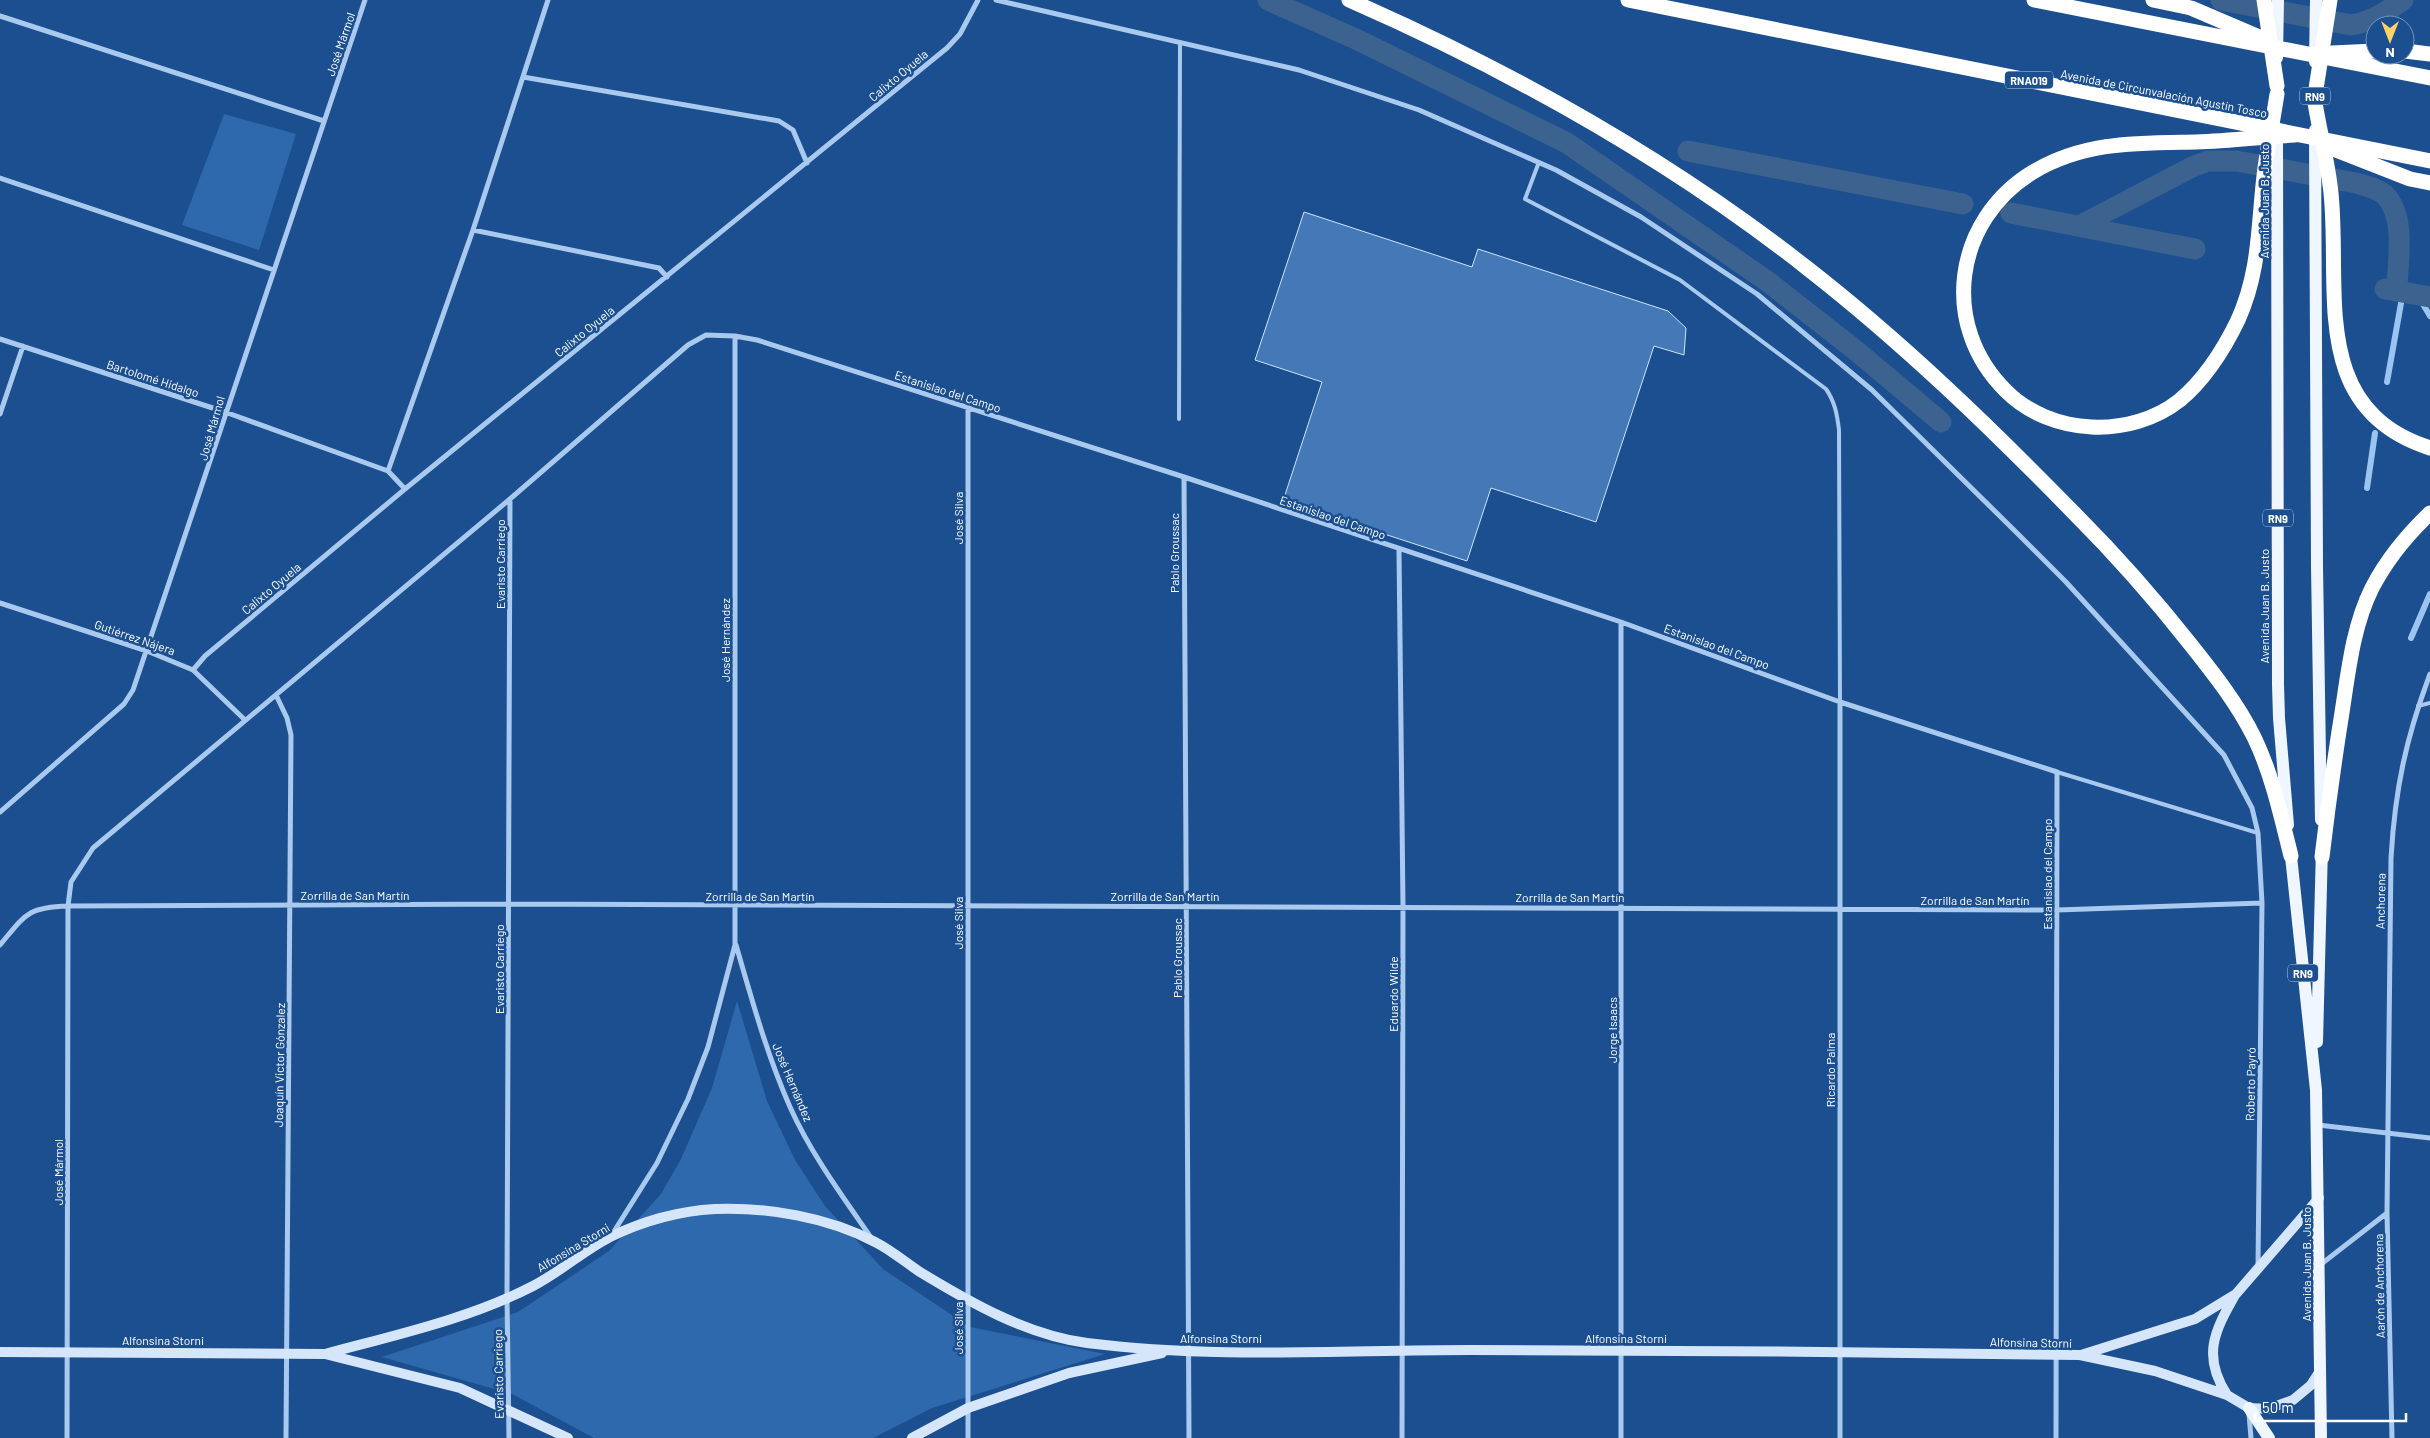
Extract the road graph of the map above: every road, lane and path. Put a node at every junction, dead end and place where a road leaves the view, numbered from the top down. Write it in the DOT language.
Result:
graph roads {
  1 [pos="365,0"];
  2 [pos="548,0"];
  3 [pos="978,0"];
  4 [pos="996,0"];
  5 [pos="1349,0"];
  6 [pos="1628,0"];
  7 [pos="2034,0"];
  8 [pos="2153,0"];
  9 [pos="2264,0"];
  10 [pos="2278,0"];
  11 [pos="2323,1"];
  12 [pos="0,16"];
  13 [pos="1180,42"];
  14 [pos="2365,51"];
  15 [pos="2415,52"];
  16 [pos="2298,53"];
  17 [pos="2430,54"];
  18 [pos="523,77"];
  19 [pos="2430,78"];
  20 [pos="2277,90"];
  21 [pos="2314,99"];
  22 [pos="324,121"];
  23 [pos="2298,135"];
  24 [pos="2430,161"];
  25 [pos="1539,162"];
  26 [pos="807,163"];
  27 [pos="0,178"];
  28 [pos="2270,179"];
  29 [pos="2430,183"];
  30 [pos="472,230"];
  31 [pos="274,270"];
  32 [pos="667,277"];
  33 [pos="736,336"];
  34 [pos="0,338"];
  35 [pos="23,346"];
  36 [pos="968,407"];
  37 [pos="226,412"];
  38 [pos="0,414"];
  39 [pos="1179,420"];
  40 [pos="2430,448"];
  41 [pos="388,470"];
  42 [pos="1184,477"];
  43 [pos="405,489"];
  44 [pos="510,499"];
  45 [pos="2430,513"];
  46 [pos="1399,550"];
  47 [pos="0,603"];
  48 [pos="1621,622"];
  49 [pos="147,651"];
  50 [pos="194,670"];
  51 [pos="2430,674"];
  52 [pos="276,695"];
  53 [pos="1840,702"];
  54 [pos="2430,703"];
  55 [pos="2418,706"];
  56 [pos="245,720"];
  57 [pos="2056,772"];
  58 [pos="0,812"];
  59 [pos="2258,833"];
  60 [pos="2291,856"];
  61 [pos="2322,856"];
  62 [pos="2262,903"];
  63 [pos="509,904"];
  64 [pos="290,905"];
  65 [pos="68,906"];
  66 [pos="736,906"];
  67 [pos="968,906"];
  68 [pos="1403,906"];
  69 [pos="1186,907"];
  70 [pos="1622,907"];
  71 [pos="1840,909"];
  72 [pos="2057,910"];
  73 [pos="0,945"];
  74 [pos="736,945"];
  75 [pos="2316,1090"];
  76 [pos="2318,1125"];
  77 [pos="2388,1133"];
  78 [pos="2430,1138"];
  79 [pos="2319,1198"];
  80 [pos="2387,1213"];
  81 [pos="610,1238"];
  82 [pos="874,1241"];
  83 [pos="2320,1265"];
  84 [pos="2258,1266"];
  85 [pos="2236,1294"];
  86 [pos="507,1297"];
  87 [pos="968,1301"];
  88 [pos="1403,1350"];
  89 [pos="1621,1350"];
  90 [pos="1172,1351"];
  91 [pos="1189,1351"];
  92 [pos="0,1352"];
  93 [pos="68,1352"];
  94 [pos="1840,1352"];
  95 [pos="286,1353"];
  96 [pos="326,1354"];
  97 [pos="2056,1355"];
  98 [pos="2080,1355"];
  99 [pos="2320,1371"];
  100 [pos="2227,1396"];
  101 [pos="968,1408"];
  102 [pos="2249,1408"];
  103 [pos="509,1409"];
  104 [pos="67,1438"];
  105 [pos="286,1438"];
  106 [pos="509,1438"];
  107 [pos="568,1438"];
  108 [pos="912,1438"];
  109 [pos="968,1438"];
  110 [pos="1189,1438"];
  111 [pos="1402,1438"];
  112 [pos="1621,1438"];
  113 [pos="1840,1438"];
  114 [pos="2056,1438"];
  115 [pos="2251,1438"];
  116 [pos="2269,1438"];
  117 [pos="2321,1438"];
  118 [pos="2392,1438"];
  1 -- 22 [label="street, José Mármol"];
  2 -- 18 [label="street"];
  3 -- 26 [label="street, Calixto Oyuela"];
  4 -- 13 [label="street, Roberto Payró"];
  5 -- 60 [label="highway"];
  6 -- 23 [label="highway, Avenida de Circunvalación Agustín Tosco / RNA019"];
  7 -- 16 [label="highway"];
  8 -- 16 [label="highway"];
  9 -- 20 [label="highway"];
  10 -- 20 [label="main road"];
  11 -- 21 [label="highway"];
  12 -- 22 [label="street"];
  13 -- 25 [label="street, Roberto Payró"];
  13 -- 39 [label="lane"];
  14 -- 16 [label="highway"];
  15 -- 17 [label="highway"];
  16 -- 19 [label="highway"];
  18 -- 26 [label="street"];
  18 -- 30 [label="street"];
  20 -- 28 [label="highway"];
  21 -- 40 [label="highway"];
  21 -- 61 [label="main road, Avenida Juan B. Justo / RN9"];
  22 -- 31 [label="street, José Mármol"];
  23 -- 24 [label="highway, Avenida de Circunvalación Agustín Tosco / RNA019"];
  23 -- 28 [label="highway"];
  23 -- 29 [label="highway"];
  25 -- 53 [label="lane"];
  25 -- 59 [label="street, Roberto Payró"];
  26 -- 32 [label="street, Calixto Oyuela"];
  27 -- 31 [label="street"];
  28 -- 60 [label="main road, Avenida Juan B. Justo / RN9"];
  30 -- 32 [label="street"];
  30 -- 41 [label="street"];
  31 -- 37 [label="street, José Mármol"];
  32 -- 43 [label="street, Calixto Oyuela"];
  33 -- 36 [label="street, Estanislao del Campo"];
  33 -- 44 [label="street"];
  33 -- 66 [label="street, José Hernández"];
  34 -- 35 [label="street, Bartolomé Hidalgo"];
  35 -- 37 [label="street, Bartolomé Hidalgo"];
  35 -- 38 [label="street"];
  36 -- 42 [label="street, Estanislao del Campo"];
  36 -- 67 [label="street, José Silva"];
  37 -- 41 [label="street, Bartolomé Hidalgo"];
  37 -- 49 [label="street, José Mármol"];
  41 -- 43 [label="street, Bartolomé Hidalgo"];
  42 -- 46 [label="street, Estanislao del Campo"];
  42 -- 69 [label="street, Pablo Groussac"];
  43 -- 50 [label="street, Calixto Oyuela"];
  44 -- 52 [label="street"];
  44 -- 63 [label="street, Evaristo Carriego"];
  45 -- 61 [label="highway"];
  46 -- 48 [label="street, Estanislao del Campo"];
  46 -- 68 [label="street, Eduardo Wilde"];
  47 -- 49 [label="street, Gutiérrez Nájera"];
  48 -- 53 [label="street, Estanislao del Campo"];
  48 -- 70 [label="street, Jorge Isaacs"];
  49 -- 50 [label="street, Gutiérrez Nájera"];
  49 -- 58 [label="street, José Mármol"];
  50 -- 56 [label="street, Gutiérrez Nájera"];
  51 -- 55 [label="street, Anchorena"];
  52 -- 56 [label="street"];
  52 -- 64 [label="street, Joaquín Victor Gónzalez"];
  53 -- 57 [label="street, Estanislao del Campo"];
  53 -- 71 [label="street, Ricardo Palma"];
  54 -- 55 [label="lane"];
  55 -- 77 [label="street, Anchorena"];
  56 -- 65 [label="street"];
  57 -- 59 [label="lane"];
  57 -- 72 [label="street, Estanislao del Campo"];
  59 -- 62 [label="street, Roberto Payró"];
  60 -- 75 [label="main road, Avenida Juan B. Justo / RN9"];
  61 -- 75 [label="main road, Avenida Juan B. Justo / RN9"];
  62 -- 72 [label="street, Zorrilla de San Martín"];
  62 -- 84 [label="street, Roberto Payró"];
  63 -- 64 [label="street, Zorrilla de San Martín"];
  63 -- 66 [label="street, Zorrilla de San Martín"];
  63 -- 86 [label="street, Evaristo Carriego"];
  64 -- 65 [label="street, Zorrilla de San Martín"];
  64 -- 95 [label="street, Joaquín Victor Gónzalez"];
  65 -- 73 [label="street"];
  65 -- 93 [label="street, José Mármol"];
  66 -- 67 [label="street, Zorrilla de San Martín"];
  66 -- 74 [label="street, José Hernández"];
  67 -- 69 [label="street, Zorrilla de San Martín"];
  67 -- 87 [label="street, José Silva"];
  68 -- 69 [label="street, Zorrilla de San Martín"];
  68 -- 70 [label="street, Zorrilla de San Martín"];
  68 -- 88 [label="street, Eduardo Wilde"];
  69 -- 91 [label="street, Pablo Groussac"];
  70 -- 71 [label="street, Zorrilla de San Martín"];
  70 -- 89 [label="street, Jorge Isaacs"];
  71 -- 72 [label="street, Zorrilla de San Martín"];
  71 -- 94 [label="street, Ricardo Palma"];
  72 -- 97 [label="street, Estanislao del Campo"];
  74 -- 81 [label="street, José Hernández"];
  74 -- 82 [label="street, José Hernández"];
  75 -- 76 [label="main road, Avenida Juan B. Justo / RN9"];
  76 -- 77 [label="street"];
  76 -- 79 [label="main road, Avenida Juan B. Justo / RN9"];
  77 -- 78 [label="street"];
  77 -- 80 [label="street, Aarón de Anchorena"];
  79 -- 83 [label="main road, Avenida Juan B. Justo / RN9"];
  79 -- 84 [label="street, Alfonsina Storni"];
  80 -- 83 [label="street"];
  80 -- 118 [label="street, Aarón de Anchorena"];
  81 -- 82 [label="street, Alfonsina Storni"];
  81 -- 86 [label="street, Alfonsina Storni"];
  82 -- 87 [label="street, Alfonsina Storni"];
  83 -- 99 [label="main road, Avenida Juan B. Justo / RN9"];
  84 -- 85 [label="street, Alfonsina Storni"];
  85 -- 98 [label="street, Alfonsina Storni"];
  85 -- 100 [label="street"];
  86 -- 96 [label="street, Alfonsina Storni"];
  86 -- 103 [label="street, Evaristo Carriego"];
  87 -- 90 [label="street, Alfonsina Storni"];
  87 -- 101 [label="street, José Silva"];
  88 -- 89 [label="street, Alfonsina Storni"];
  88 -- 91 [label="street, Alfonsina Storni"];
  88 -- 111 [label="street, Eduardo Wilde"];
  89 -- 94 [label="street, Alfonsina Storni"];
  89 -- 112 [label="street, Jorge Isaacs"];
  90 -- 91 [label="street, Alfonsina Storni"];
  90 -- 101 [label="street, Alfonsina Storni"];
  91 -- 110 [label="street, Pablo Groussac"];
  92 -- 93 [label="street, Alfonsina Storni"];
  93 -- 95 [label="street, Alfonsina Storni"];
  93 -- 104 [label="street, José Mármol"];
  94 -- 97 [label="street, Alfonsina Storni"];
  94 -- 113 [label="street, Ricardo Palma"];
  95 -- 96 [label="street, Alfonsina Storni"];
  95 -- 105 [label="street, Joaquín Victor Gónzalez"];
  96 -- 103 [label="street, Alfonsina Storni"];
  97 -- 98 [label="street, Alfonsina Storni"];
  97 -- 114 [label="street, Estanislao del Campo"];
  98 -- 100 [label="street, Alfonsina Storni"];
  99 -- 102 [label="street"];
  99 -- 117 [label="main road, Avenida Juan B. Justo / RN9"];
  100 -- 102 [label="street, Alfonsina Storni"];
  101 -- 108 [label="street, Alfonsina Storni"];
  101 -- 109 [label="street, José Silva"];
  102 -- 115 [label="street"];
  102 -- 116 [label="main road"];
  103 -- 106 [label="street, Evaristo Carriego"];
  103 -- 107 [label="street, Alfonsina Storni"];
}
